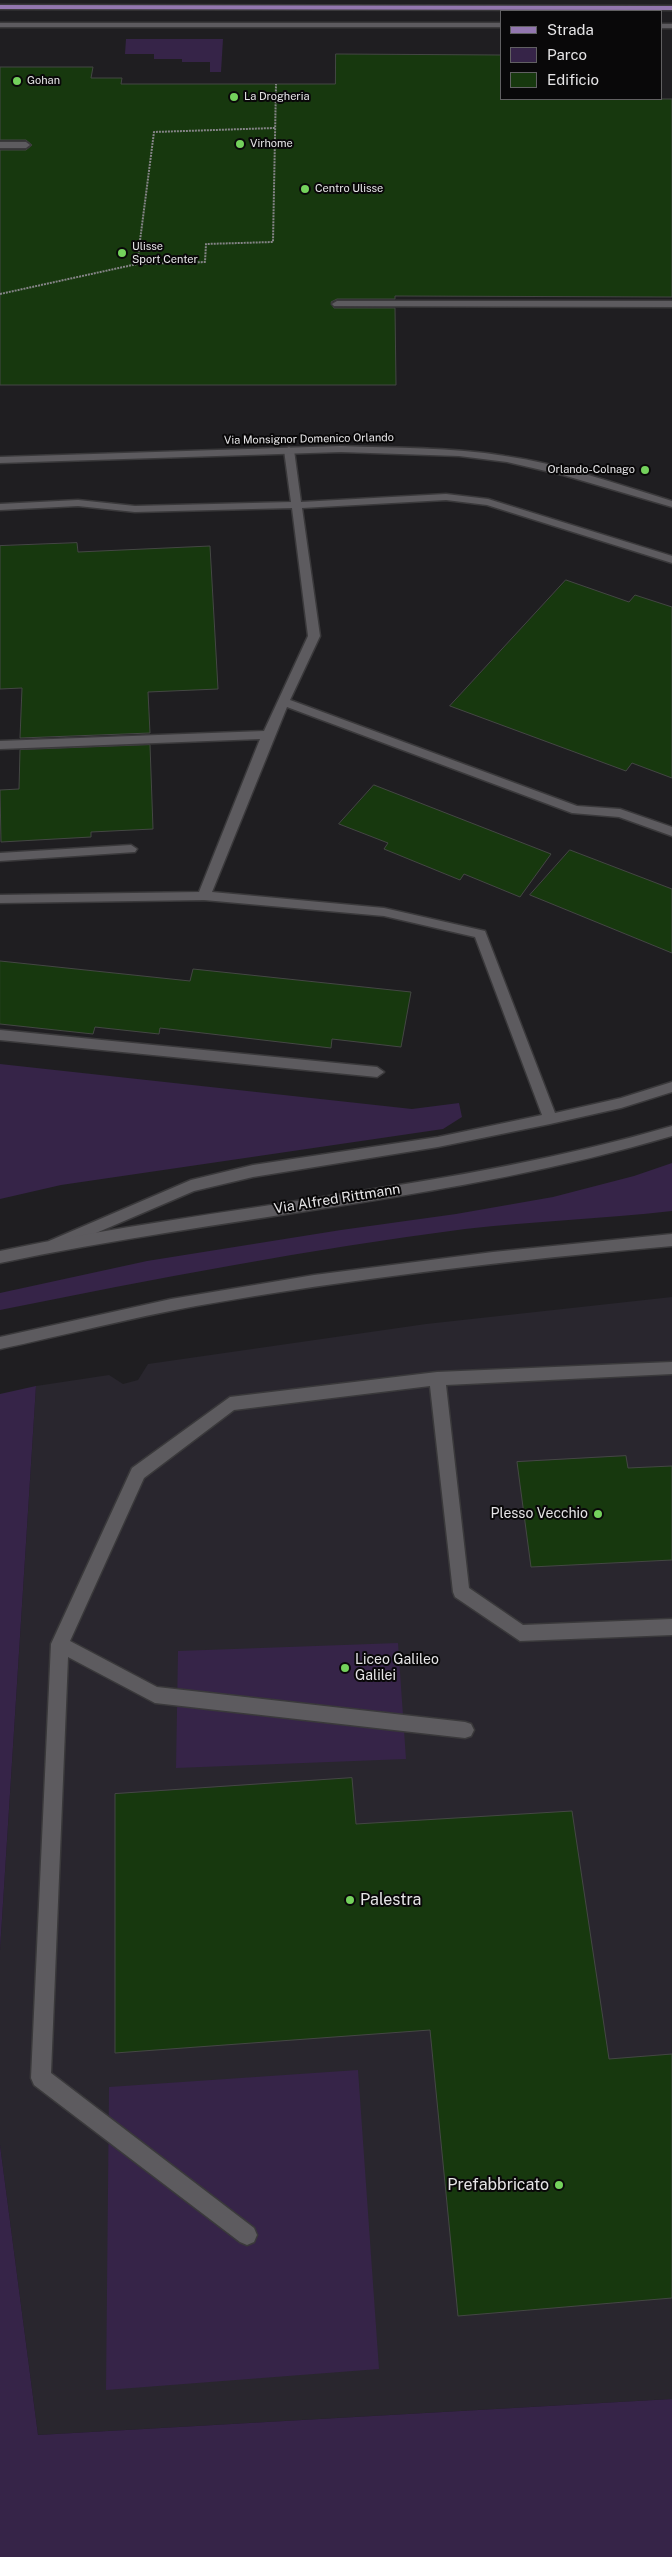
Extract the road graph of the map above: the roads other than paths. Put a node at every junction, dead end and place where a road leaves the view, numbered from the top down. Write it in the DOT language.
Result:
graph roads {
  1 [pos="0,7"];
  2 [pos="672,8"];
  3 [pos="0,25"];
  4 [pos="500,26"];
  5 [pos="0,145"];
  6 [pos="26,145"];
  7 [pos="337,304"];
  8 [pos="672,304"];
  9 [pos="290,450"];
  10 [pos="0,460"];
  11 [pos="672,504"];
  12 [pos="295,505"];
  13 [pos="0,507"];
  14 [pos="672,560"];
  15 [pos="285,702"];
  16 [pos="268,735"];
  17 [pos="0,745"];
  18 [pos="672,832"];
  19 [pos="131,849"];
  20 [pos="0,857"];
  21 [pos="204,896"];
  22 [pos="0,899"];
  23 [pos="0,1035"];
  24 [pos="377,1072"];
  25 [pos="672,1087"];
  26 [pos="550,1119"];
  27 [pos="672,1131"];
  28 [pos="672,1240"];
  29 [pos="51,1246"];
  30 [pos="0,1257"];
  31 [pos="0,1343"];
  32 [pos="672,1368"];
  33 [pos="437,1379"];
  34 [pos="672,1627"];
  35 [pos="60,1644"];
  36 [pos="465,1730"];
  37 [pos="247,2235"];
  1 -- 2 [label="main road"];
  3 -- 4 [label="main road"];
  5 -- 6 [label="main road"];
  7 -- 8 [label="main road"];
  9 -- 10 [label="main road, Via Monsignor Domenico Orlando"];
  9 -- 11 [label="main road, Via Monsignor Domenico Orlando"];
  9 -- 12 [label="main road"];
  12 -- 13 [label="main road"];
  12 -- 14 [label="main road"];
  12 -- 15 [label="main road"];
  15 -- 16 [label="main road"];
  15 -- 18 [label="main road"];
  16 -- 17 [label="main road"];
  16 -- 21 [label="main road"];
  19 -- 20 [label="main road"];
  21 -- 22 [label="main road"];
  21 -- 26 [label="main road"];
  23 -- 24 [label="main road"];
  25 -- 26 [label="main road"];
  26 -- 29 [label="main road"];
  27 -- 29 [label="main road, Via Alfred Rittmann"];
  28 -- 31 [label="main road"];
  29 -- 30 [label="main road, Via Alfred Rittmann"];
  32 -- 33 [label="main road"];
  33 -- 34 [label="main road"];
  33 -- 35 [label="main road"];
  35 -- 36 [label="main road"];
  35 -- 37 [label="main road"];
}
